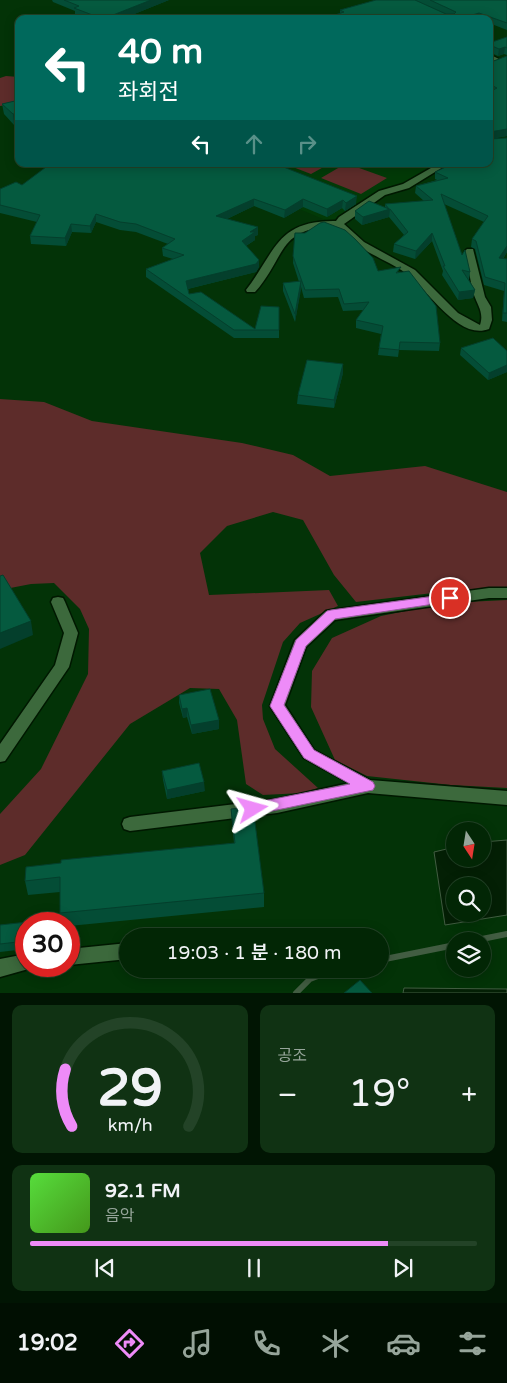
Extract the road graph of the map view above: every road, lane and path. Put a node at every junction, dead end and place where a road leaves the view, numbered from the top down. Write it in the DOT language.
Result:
graph roads {
  1 [pos="493,58"];
  2 [pos="499,61"];
  3 [pos="439,167"];
  4 [pos="339,224"];
  5 [pos="470,251"];
  6 [pos="251,290"];
  7 [pos="507,593"];
  8 [pos="58,602"];
  9 [pos="0,756"];
  10 [pos="368,786"];
  11 [pos="507,798"];
  12 [pos="130,824"];
  13 [pos="119,952"];
  14 [pos="80,956"];
  15 [pos="15,965"];
  16 [pos="0,968"];
  1 -- 2 [label="lane"];
  3 -- 4 [label="street"];
  4 -- 5 [label="street"];
  4 -- 6 [label="street"];
  7 -- 10 [label="street"];
  8 -- 9 [label="street"];
  10 -- 11 [label="street"];
  10 -- 12 [label="street"];
  13 -- 14 [label="street"];
  15 -- 16 [label="street"];
}
